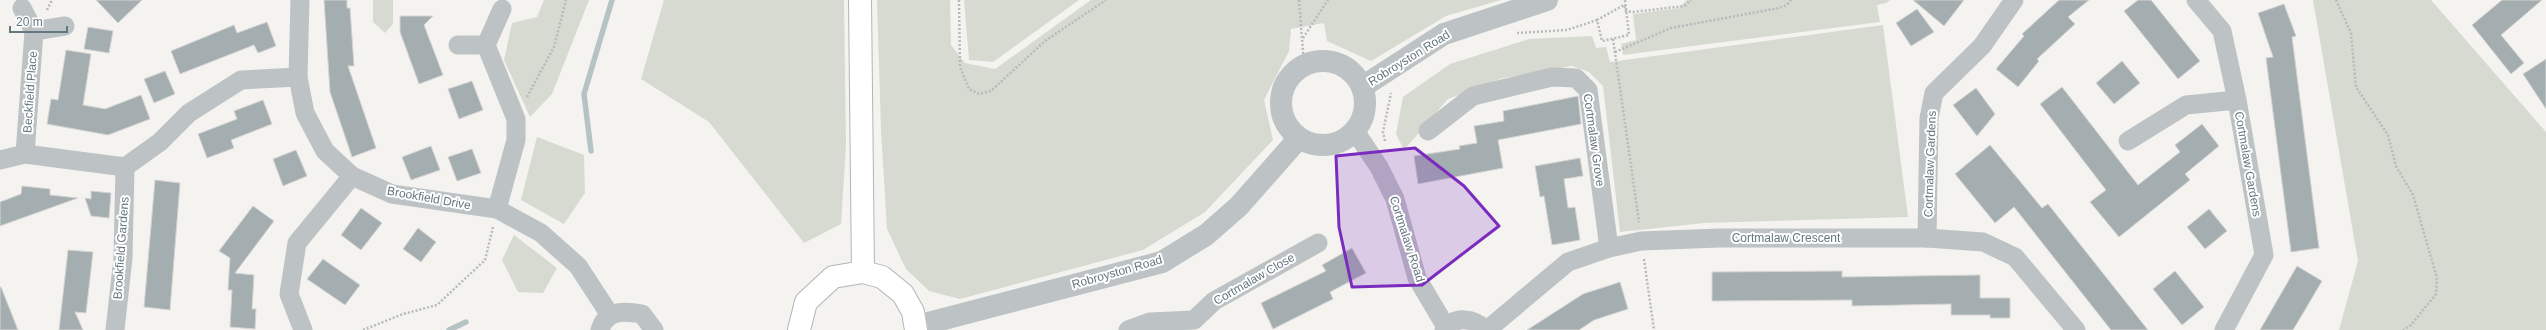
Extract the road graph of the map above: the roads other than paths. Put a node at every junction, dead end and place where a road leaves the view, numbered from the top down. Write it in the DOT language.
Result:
graph roads {
  1 [pos="300,0"];
  2 [pos="860,0"];
  3 [pos="1547,0"];
  4 [pos="2014,0"];
  5 [pos="2196,0"];
  6 [pos="22,8"];
  7 [pos="502,9"];
  8 [pos="65,26"];
  9 [pos="34,31"];
  10 [pos="458,45"];
  11 [pos="486,45"];
  12 [pos="298,77"];
  13 [pos="1362,87"];
  14 [pos="2237,100"];
  15 [pos="1355,131"];
  16 [pos="1428,131"];
  17 [pos="1299,138"];
  18 [pos="2128,142"];
  19 [pos="25,154"];
  20 [pos="0,160"];
  21 [pos="125,167"];
  22 [pos="352,176"];
  23 [pos="497,209"];
  24 [pos="1927,238"];
  25 [pos="1318,243"];
  26 [pos="1609,248"];
  27 [pos="863,272"];
  28 [pos="606,323"];
  29 [pos="1195,325"];
  30 [pos="916,328"];
  31 [pos="1445,328"];
  32 [pos="115,330"];
  33 [pos="303,330"];
  34 [pos="654,330"];
  35 [pos="799,330"];
  36 [pos="1128,330"];
  37 [pos="1486,330"];
  38 [pos="2076,330"];
  39 [pos="2224,330"];
  1 -- 12 [label="street, Brookfield Drive"];
  2 -- 27 [label="main road"];
  3 -- 13 [label="street, Robroyston Road"];
  4 -- 24 [label="street, Cortmalaw Gardens"];
  5 -- 14 [label="street, Cortmalaw Gardens"];
  6 -- 9 [label="street"];
  7 -- 11 [label="street"];
  8 -- 9 [label="street"];
  9 -- 19 [label="street, Beckfield Place"];
  10 -- 11 [label="street"];
  11 -- 23 [label="street"];
  12 -- 21 [label="street"];
  12 -- 22 [label="street, Brookfield Drive"];
  13 -- 15 [label="street"];
  13 -- 17 [label="street"];
  14 -- 18 [label="street"];
  14 -- 39 [label="street, Cortmalaw Gardens"];
  15 -- 17 [label="street"];
  15 -- 31 [label="street, Cortmalaw Road"];
  16 -- 26 [label="street, Cortmalaw Grove"];
  17 -- 30 [label="street, Robroyston Road"];
  19 -- 20 [label="street"];
  19 -- 21 [label="street"];
  21 -- 32 [label="street, Brookfield Gardens"];
  22 -- 23 [label="street, Brookfield Drive"];
  22 -- 33 [label="street"];
  23 -- 28 [label="street, Brookfield Drive"];
  24 -- 26 [label="street, Cortmalaw Crescent"];
  24 -- 38 [label="street, Cortmalaw Crescent"];
  25 -- 29 [label="street, Cortmalaw Close"];
  26 -- 37 [label="street, Cortmalaw Crescent"];
  27 -- 30 [label="main road"];
  27 -- 35 [label="main road"];
  28 -- 34 [label="street"];
  29 -- 36 [label="street, Cortmalaw Close"];
  31 -- 37 [label="street"];
}
